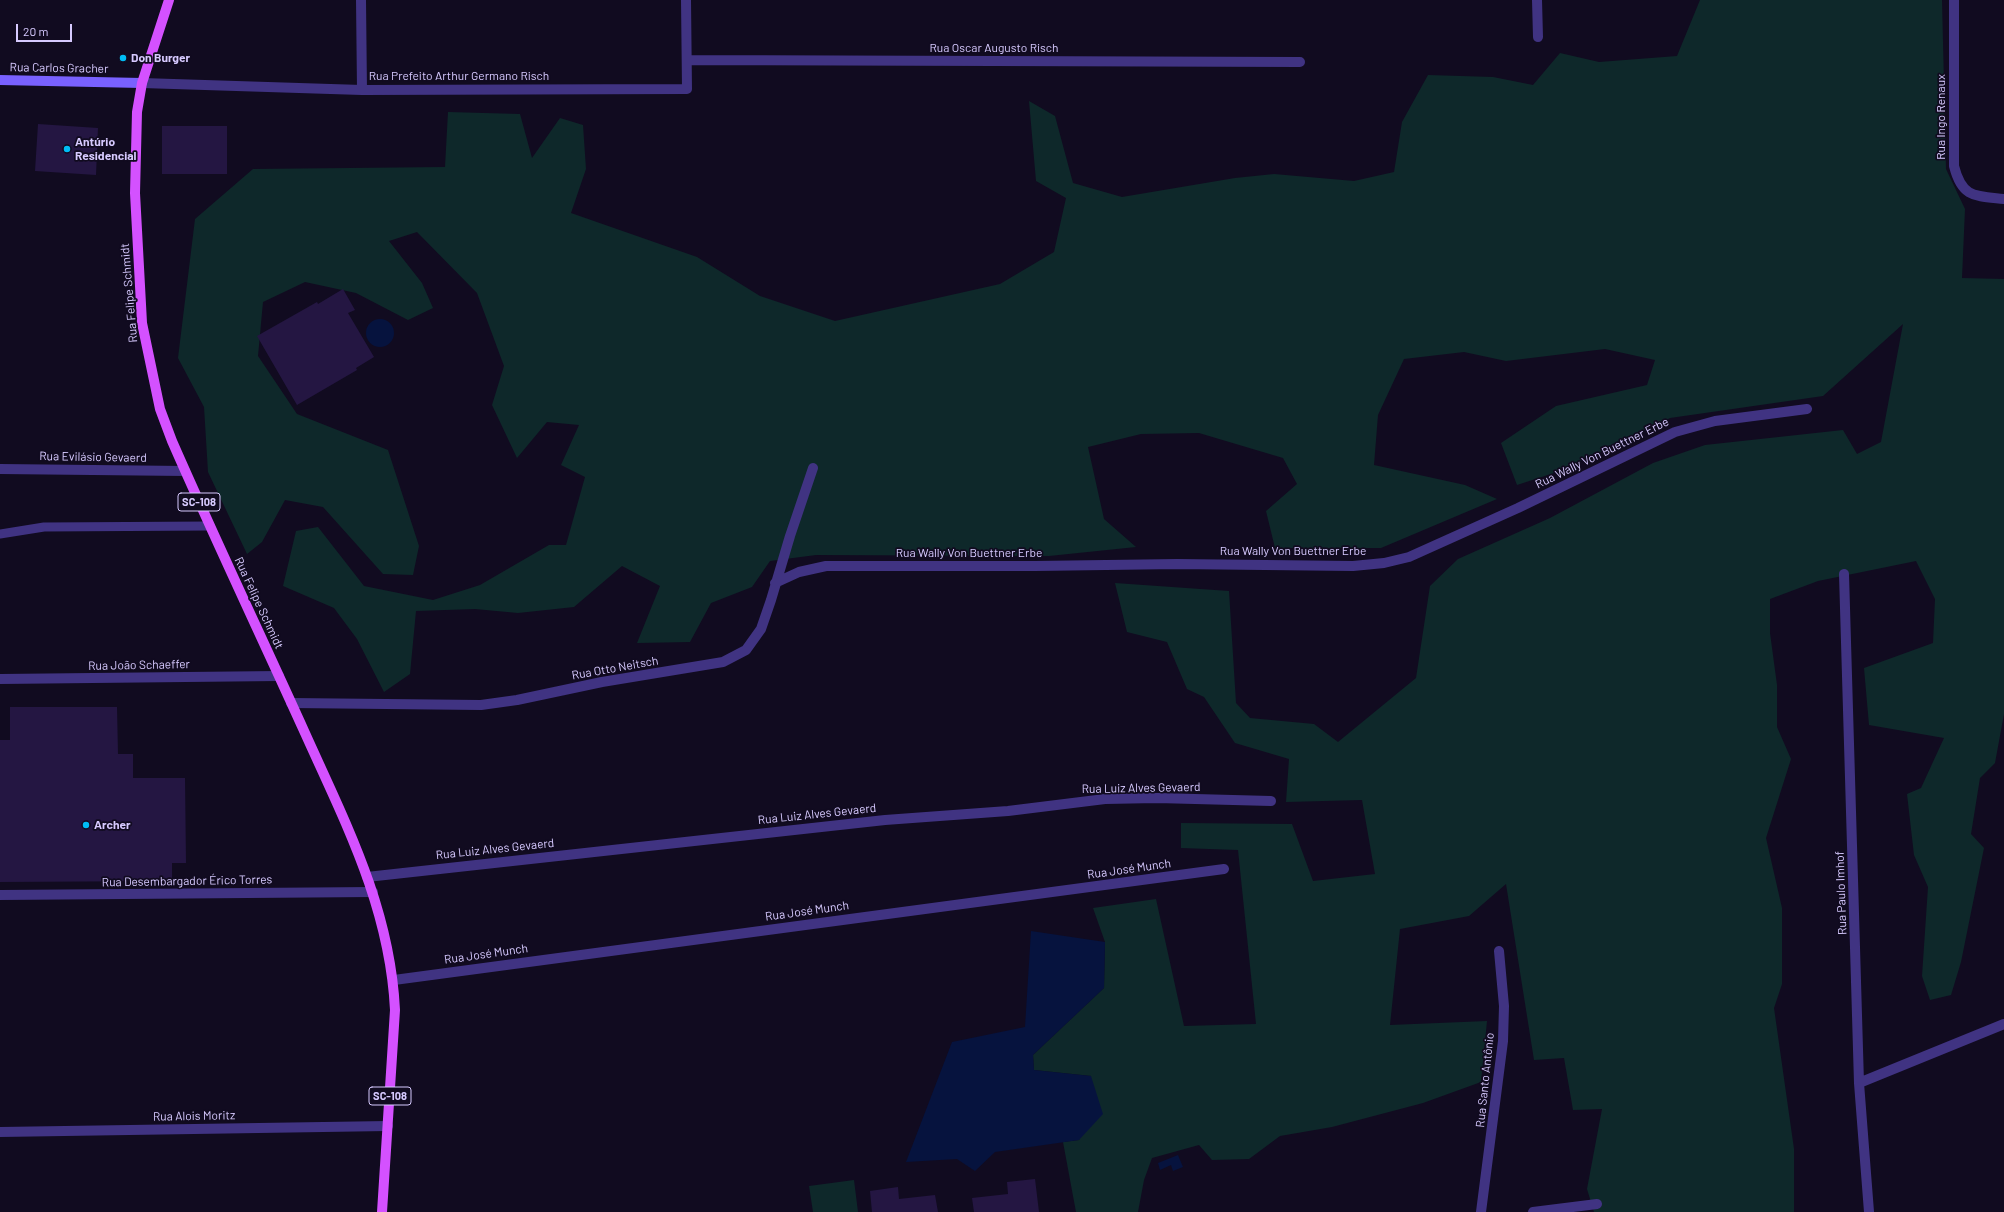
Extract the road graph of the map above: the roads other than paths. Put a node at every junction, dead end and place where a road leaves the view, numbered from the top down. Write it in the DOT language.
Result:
graph roads {
  1 [pos="169,0"];
  2 [pos="361,0"];
  3 [pos="686,0"];
  4 [pos="1537,0"];
  5 [pos="1954,0"];
  6 [pos="1538,37"];
  7 [pos="688,60"];
  8 [pos="1300,62"];
  9 [pos="0,80"];
  10 [pos="142,83"];
  11 [pos="362,90"];
  12 [pos="2004,199"];
  13 [pos="1807,409"];
  14 [pos="813,468"];
  15 [pos="0,469"];
  16 [pos="185,471"];
  17 [pos="210,526"];
  18 [pos="0,534"];
  19 [pos="1844,574"];
  20 [pos="775,583"];
  21 [pos="279,676"];
  22 [pos="0,679"];
  23 [pos="291,703"];
  24 [pos="1270,801"];
  25 [pos="1224,869"];
  26 [pos="367,877"];
  27 [pos="374,892"];
  28 [pos="0,895"];
  29 [pos="1499,951"];
  30 [pos="394,980"];
  31 [pos="2004,1024"];
  32 [pos="1860,1083"];
  33 [pos="388,1126"];
  34 [pos="0,1132"];
  35 [pos="1597,1204"];
  36 [pos="382,1212"];
  37 [pos="1481,1212"];
  38 [pos="1533,1212"];
  39 [pos="1869,1212"];
  1 -- 10 [label="main road, Rua Felipe Schmidt / SC-108"];
  2 -- 11 [label="street"];
  3 -- 7 [label="street, Rua Prefeito Arthur Germano Risch"];
  4 -- 6 [label="street"];
  5 -- 12 [label="street, Rua Ingo Renaux"];
  7 -- 8 [label="street, Rua Oscar Augusto Risch"];
  7 -- 11 [label="street, Rua Prefeito Arthur Germano Risch"];
  9 -- 10 [label="main road, Rua Carlos Gracher"];
  10 -- 11 [label="street, Rua Prefeito Arthur Germano Risch"];
  10 -- 16 [label="main road, Rua Felipe Schmidt / SC-108"];
  13 -- 20 [label="street, Rua Wally Von Buettner Erbe"];
  14 -- 20 [label="street, Rua Otto Neitsch"];
  15 -- 16 [label="street, Rua Evilásio Gevaerd"];
  16 -- 17 [label="main road, Rua Felipe Schmidt / SC-108"];
  17 -- 18 [label="lane"];
  17 -- 21 [label="main road, Rua Felipe Schmidt / SC-108"];
  19 -- 32 [label="street, Rua Paulo Imhof"];
  20 -- 23 [label="street, Rua Otto Neitsch"];
  21 -- 22 [label="street, Rua João Schaeffer"];
  21 -- 23 [label="main road, Rua Felipe Schmidt / SC-108"];
  23 -- 26 [label="main road, Rua Felipe Schmidt / SC-108"];
  24 -- 26 [label="street, Rua Luiz Alves Gevaerd"];
  25 -- 30 [label="street, Rua José Munch"];
  26 -- 27 [label="main road, Rua Felipe Schmidt / SC-108"];
  27 -- 28 [label="street, Rua Desembargador Érico Torres"];
  27 -- 30 [label="main road, Rua Felipe Schmidt / SC-108"];
  29 -- 37 [label="street, Rua Santo Antônio"];
  30 -- 33 [label="main road, Rua Felipe Schmidt / SC-108"];
  31 -- 32 [label="street"];
  32 -- 39 [label="street, Rua Paulo Imhof"];
  33 -- 34 [label="street, Rua Alois Moritz"];
  33 -- 36 [label="main road, Rua Felipe Schmidt / SC-108"];
  35 -- 38 [label="street"];
}
